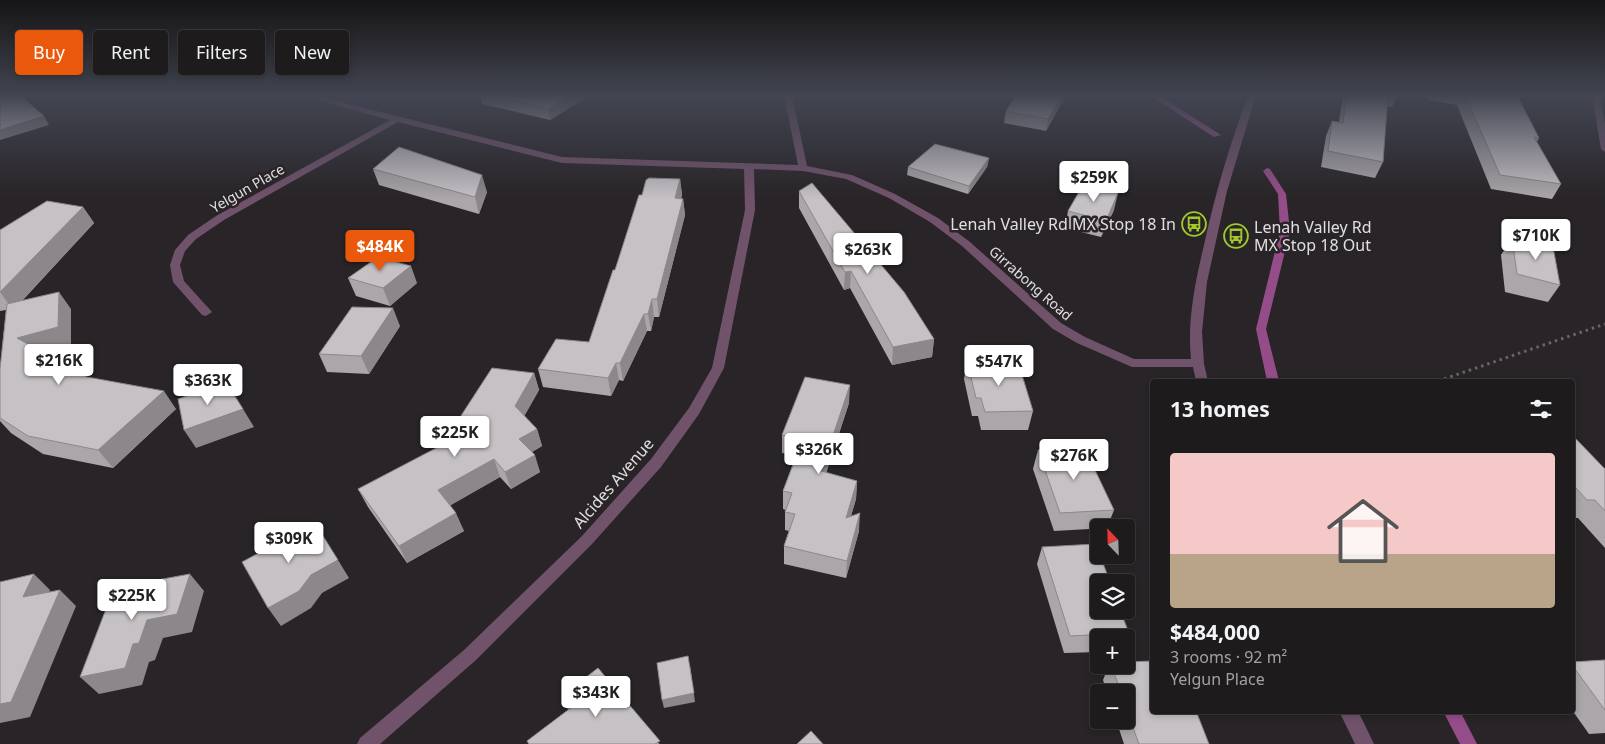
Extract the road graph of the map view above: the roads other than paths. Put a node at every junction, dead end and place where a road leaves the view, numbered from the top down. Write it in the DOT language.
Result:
graph roads {
  1 [pos="379,130"];
  2 [pos="441,130"];
  3 [pos="796,130"];
  4 [pos="1240,130"];
  5 [pos="1602,130"];
  6 [pos="1605,148"];
  7 [pos="749,166"];
  8 [pos="803,168"];
  9 [pos="206,312"];
  10 [pos="1197,363"];
  11 [pos="1201,379"];
  12 [pos="1350,714"];
  13 [pos="366,744"];
  14 [pos="1365,744"];
  1 -- 9 [label="street, Yelgun Place"];
  2 -- 7 [label="street, Girrabong Road"];
  3 -- 8 [label="street"];
  4 -- 10 [label="street"];
  5 -- 6 [label="street"];
  7 -- 8 [label="street, Girrabong Road"];
  7 -- 13 [label="street, Alcides Avenue"];
  8 -- 10 [label="street, Girrabong Road"];
  10 -- 11 [label="street"];
  12 -- 14 [label="street"];
}
